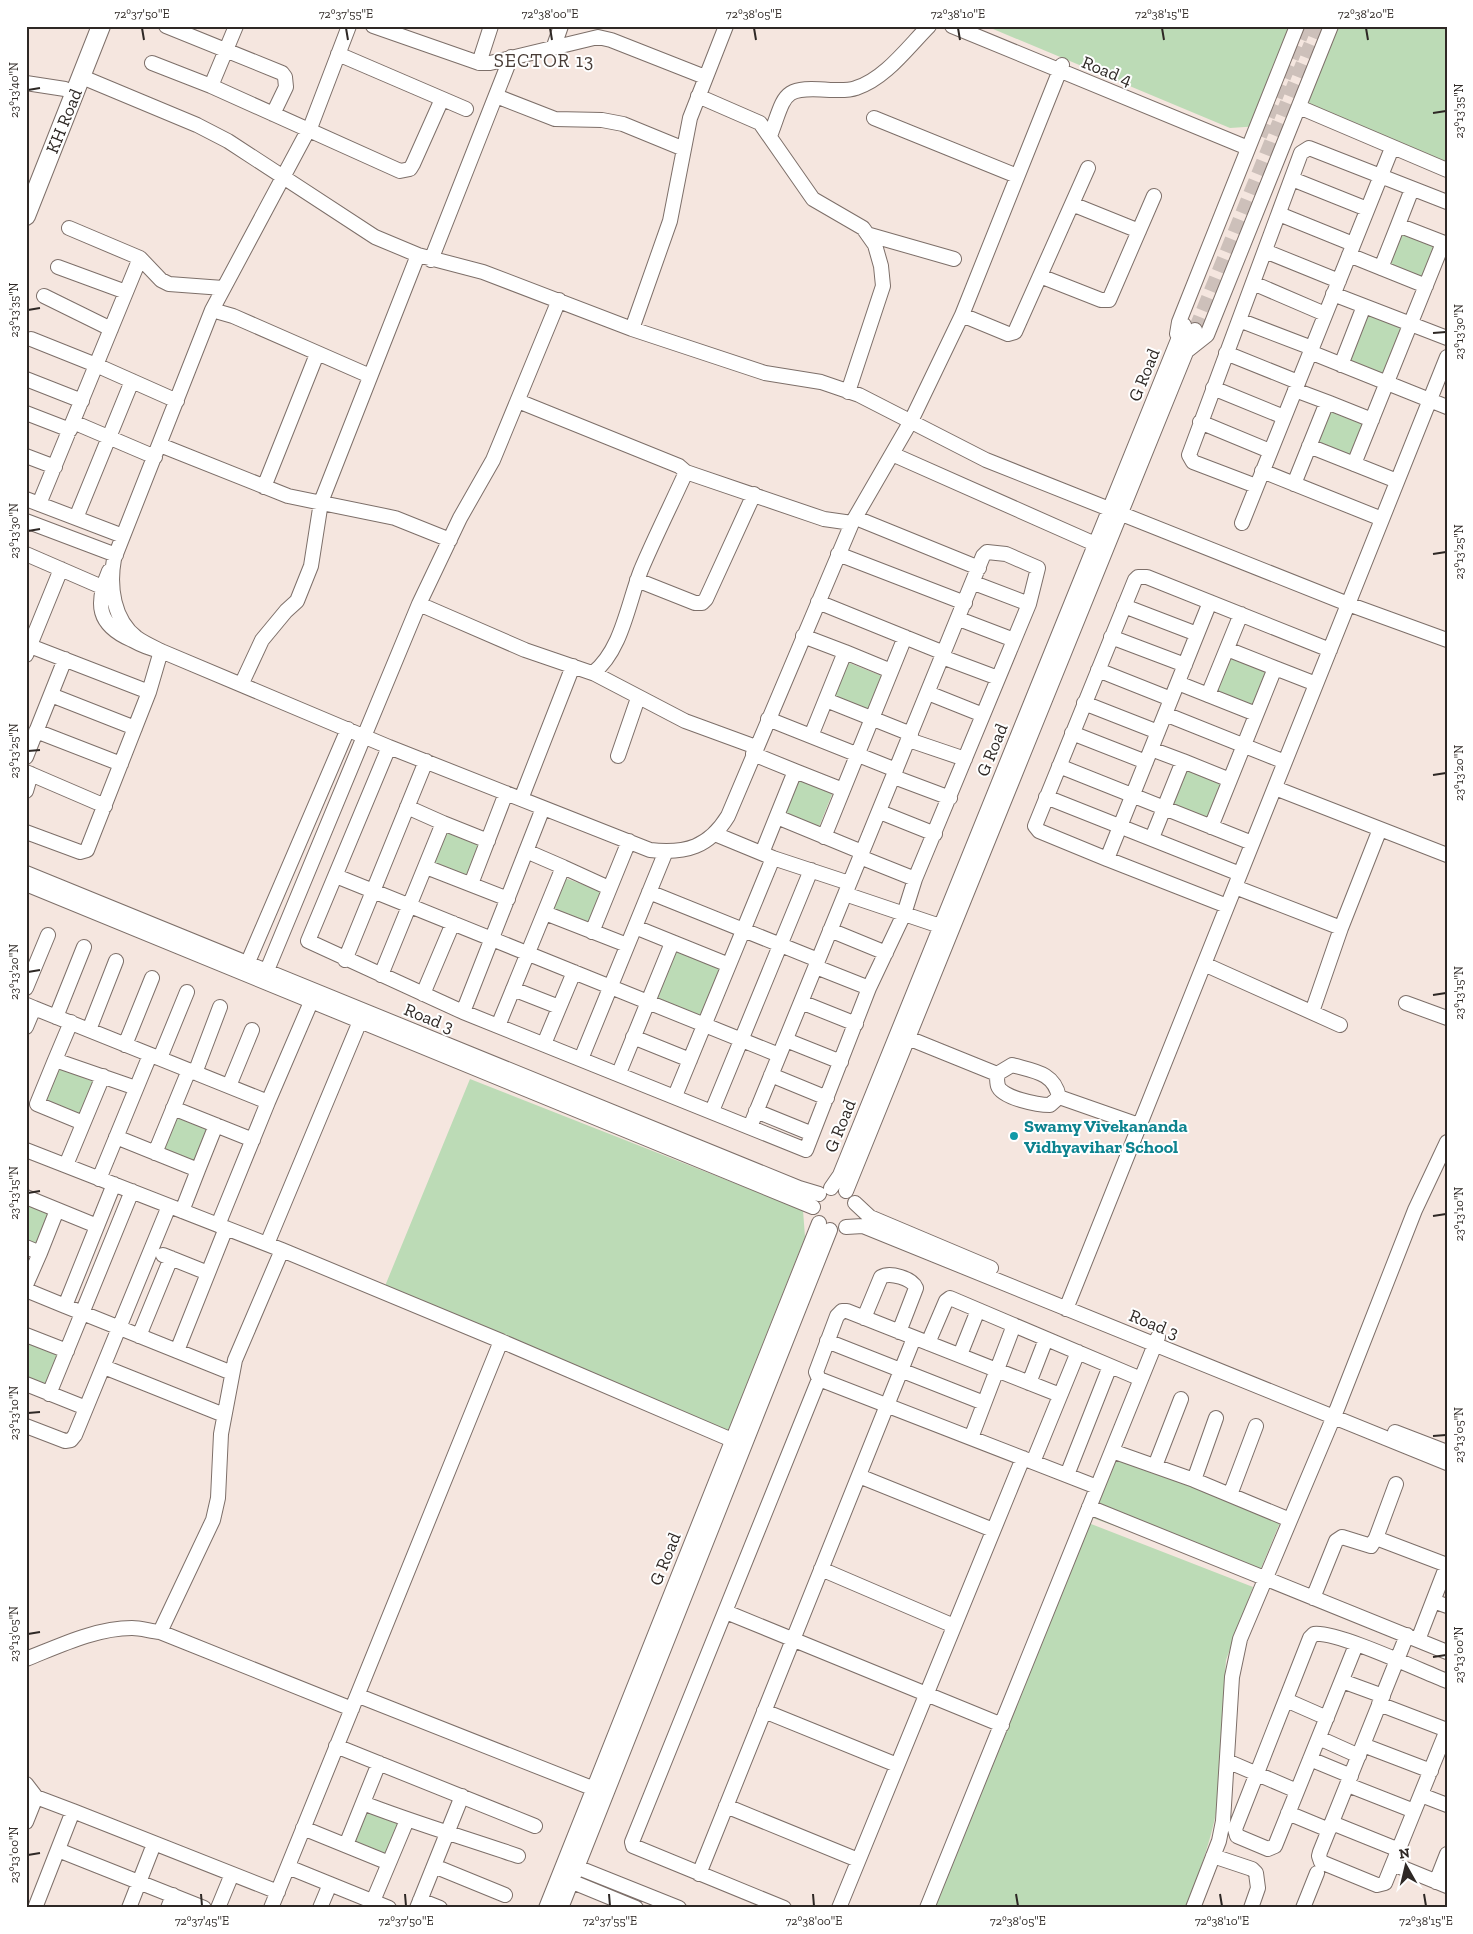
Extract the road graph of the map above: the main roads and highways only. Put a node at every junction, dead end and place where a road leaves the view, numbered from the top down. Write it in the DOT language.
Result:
graph roads {
  1 [pos="90,26"];
  2 [pos="102,26"];
  3 [pos="73,79"];
  4 [pos="26,184"];
  5 [pos="26,216"];
  1 -- 3 [label="main road, KH Road"];
  2 -- 3 [label="main road, KH Road"];
  3 -- 4 [label="main road, KH Road"];
  3 -- 5 [label="main road, KH Road"];
}
